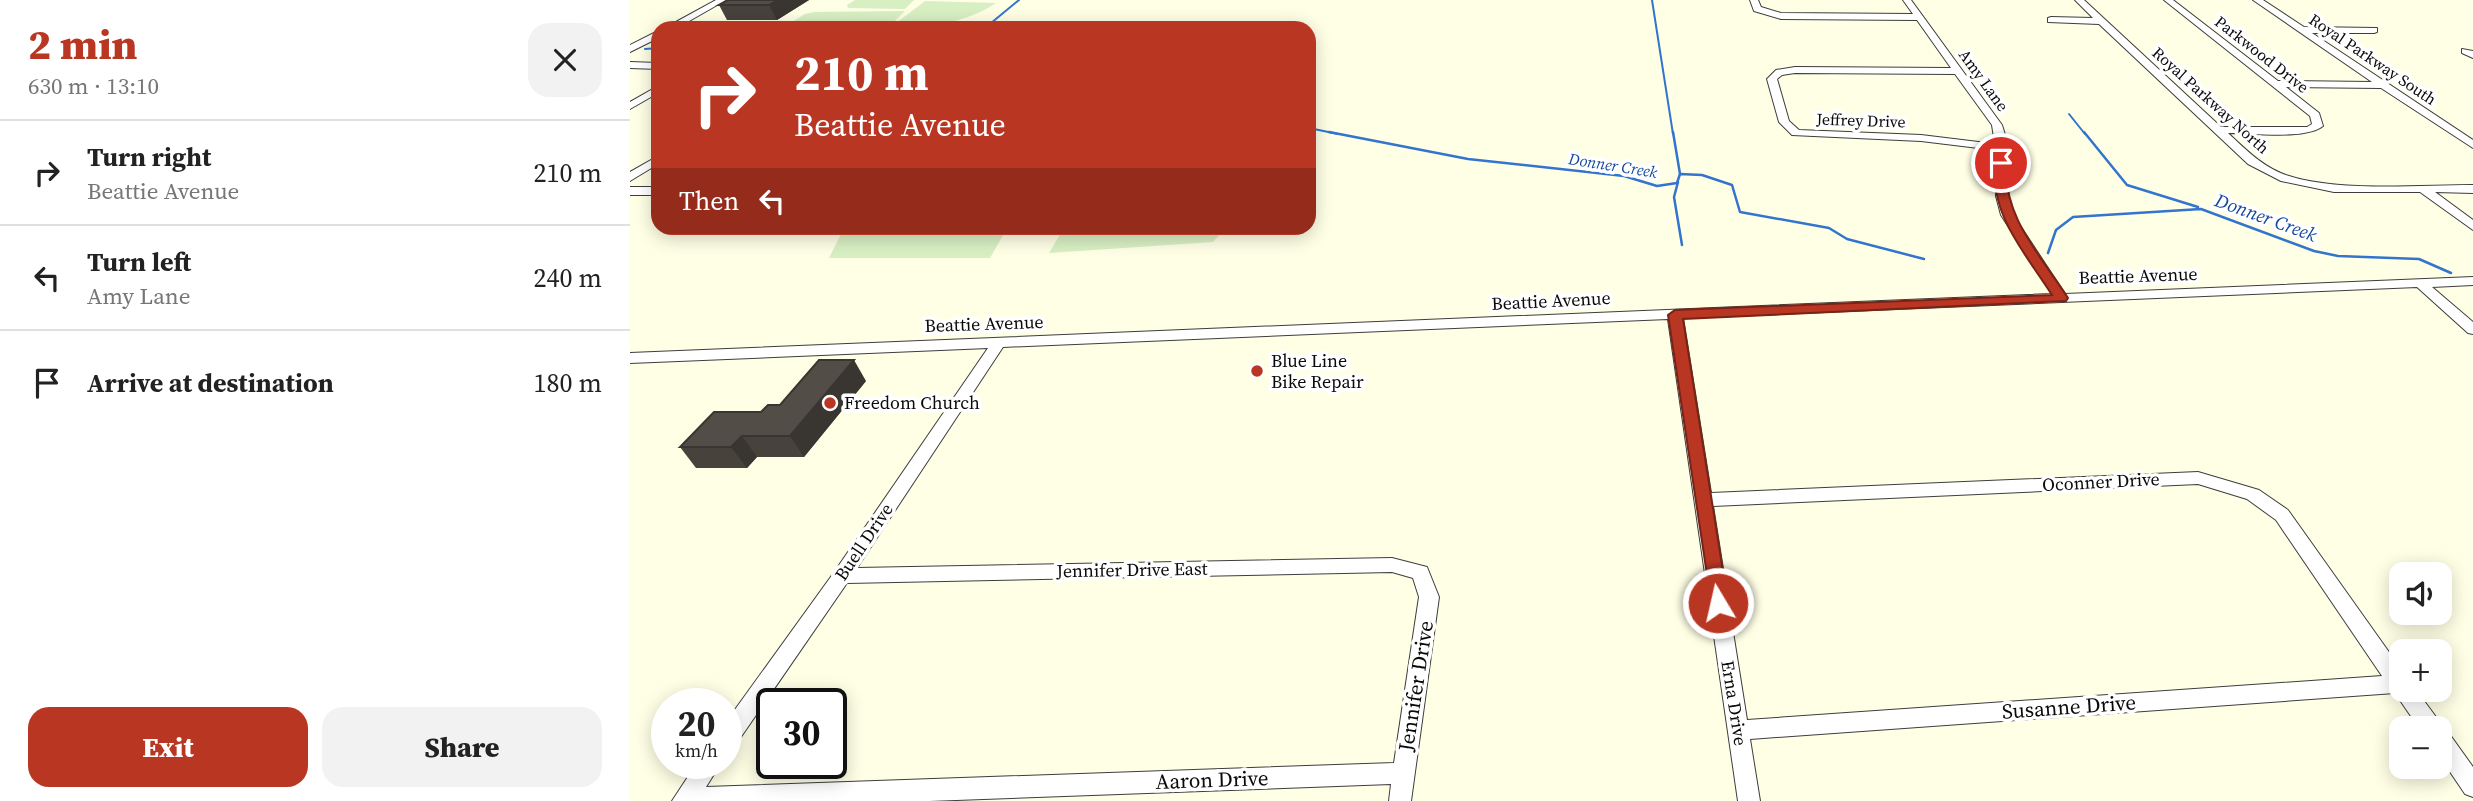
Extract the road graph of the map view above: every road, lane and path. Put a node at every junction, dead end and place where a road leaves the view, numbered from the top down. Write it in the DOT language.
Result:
graph roads {
  1 [pos="722,0"];
  2 [pos="1754,0"];
  3 [pos="1907,0"];
  4 [pos="2079,0"];
  5 [pos="2168,0"];
  6 [pos="2257,0"];
  7 [pos="1919,17"];
  8 [pos="2051,20"];
  9 [pos="683,21"];
  10 [pos="2102,21"];
  11 [pos="2300,30"];
  12 [pos="2374,30"];
  13 [pos="651,38"];
  14 [pos="630,50"];
  15 [pos="630,65"];
  16 [pos="651,66"];
  17 [pos="1956,71"];
  18 [pos="2275,85"];
  19 [pos="2383,85"];
  20 [pos="651,93"];
  21 [pos="630,106"];
  22 [pos="2217,130"];
  23 [pos="2473,145"];
  24 [pos="2003,148"];
  25 [pos="651,164"];
  26 [pos="630,177"];
  27 [pos="2424,189"];
  28 [pos="2473,189"];
  29 [pos="630,191"];
  30 [pos="651,191"];
  31 [pos="2473,226"];
  32 [pos="2473,281"];
  33 [pos="2421,284"];
  34 [pos="2061,298"];
  35 [pos="1675,315"];
  36 [pos="2473,330"];
  37 [pos="999,342"];
  38 [pos="630,358"];
  39 [pos="1703,500"];
  40 [pos="1420,572"];
  41 [pos="842,576"];
  42 [pos="2389,667"];
  43 [pos="2389,687"];
  44 [pos="742,717"];
  45 [pos="1738,730"];
  46 [pos="2452,757"];
  47 [pos="1403,773"];
  48 [pos="699,779"];
  49 [pos="2473,786"];
  50 [pos="684,800"];
  51 [pos="1400,801"];
  52 [pos="1749,801"];
  1 -- 9 [label="street"];
  2 -- 7 [label="street"];
  3 -- 7 [label="street, Amy Lane"];
  4 -- 10 [label="street, Royal Parkway North"];
  5 -- 18 [label="street, Parkwood Drive"];
  6 -- 11 [label="street, Royal Parkway South"];
  7 -- 17 [label="street, Amy Lane"];
  8 -- 10 [label="street"];
  10 -- 22 [label="street, Royal Parkway North"];
  11 -- 12 [label="street"];
  11 -- 19 [label="street, Royal Parkway South"];
  13 -- 14 [label="street"];
  15 -- 16 [label="street"];
  17 -- 24 [label="street, Amy Lane"];
  17 -- 24 [label="street, Jeffrey Drive"];
  18 -- 19 [label="street"];
  18 -- 22 [label="street, Parkwood Drive"];
  19 -- 23 [label="street, Royal Parkway South"];
  20 -- 21 [label="street"];
  22 -- 27 [label="street, Royal Parkway North"];
  24 -- 34 [label="street, Amy Lane"];
  25 -- 26 [label="street"];
  27 -- 28 [label="street"];
  27 -- 31 [label="street"];
  29 -- 30 [label="street"];
  32 -- 33 [label="street, Beattie Avenue"];
  33 -- 34 [label="street, Beattie Avenue"];
  33 -- 36 [label="street"];
  34 -- 35 [label="street, Beattie Avenue"];
  35 -- 37 [label="street, Beattie Avenue"];
  35 -- 39 [label="street, Erna Drive"];
  37 -- 38 [label="street, Beattie Avenue"];
  37 -- 41 [label="street, Buell Drive"];
  39 -- 42 [label="street, Oconner Drive"];
  39 -- 45 [label="street, Erna Drive"];
  40 -- 41 [label="street, Jennifer Drive East"];
  40 -- 47 [label="street, Jennifer Drive"];
  41 -- 44 [label="street, Buell Drive"];
  43 -- 45 [label="street, Susanne Drive"];
  45 -- 52 [label="street, Erna Drive"];
  46 -- 49 [label="street"];
  47 -- 50 [label="street, Aaron Drive"];
  47 -- 51 [label="street, Jennifer Drive"];
  48 -- 50 [label="street"];
}
